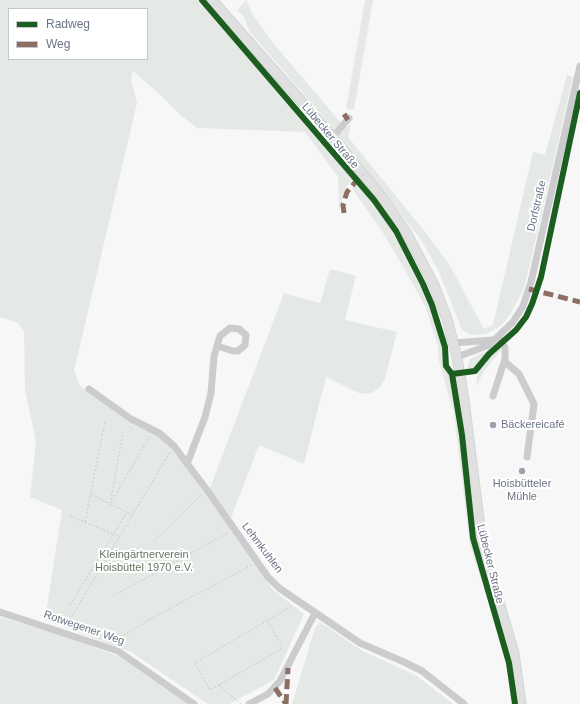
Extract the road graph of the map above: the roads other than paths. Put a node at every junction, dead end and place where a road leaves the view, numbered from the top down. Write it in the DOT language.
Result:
graph roads {
  1 [pos="212,0"];
  2 [pos="580,66"];
  3 [pos="349,118"];
  4 [pos="333,137"];
  5 [pos="496,338"];
  6 [pos="454,343"];
  7 [pos="217,346"];
  8 [pos="457,357"];
  9 [pos="505,362"];
  10 [pos="89,389"];
  11 [pos="493,396"];
  12 [pos="527,457"];
  13 [pos="188,464"];
  14 [pos="0,612"];
  15 [pos="315,612"];
  16 [pos="194,704"];
  17 [pos="249,704"];
  18 [pos="464,704"];
  19 [pos="521,704"];
  1 -- 4 [label="main road, Lübecker Straße"];
  2 -- 5 [label="street, Dorfstraße"];
  3 -- 4 [label="street"];
  4 -- 6 [label="main road, Lübecker Straße"];
  5 -- 6 [label="street"];
  5 -- 8 [label="street, Dorfstraße"];
  5 -- 9 [label="street"];
  6 -- 8 [label="main road, Lübecker Straße"];
  7 -- 13 [label="street"];
  8 -- 19 [label="main road, Lübecker Straße"];
  9 -- 11 [label="street"];
  9 -- 12 [label="street"];
  10 -- 13 [label="street, Lehmkuhlen"];
  13 -- 15 [label="street, Lehmkuhlen"];
  14 -- 16 [label="street, Rotwegener Weg"];
  15 -- 17 [label="street"];
  15 -- 18 [label="street, Lehmkuhlen"];
}
